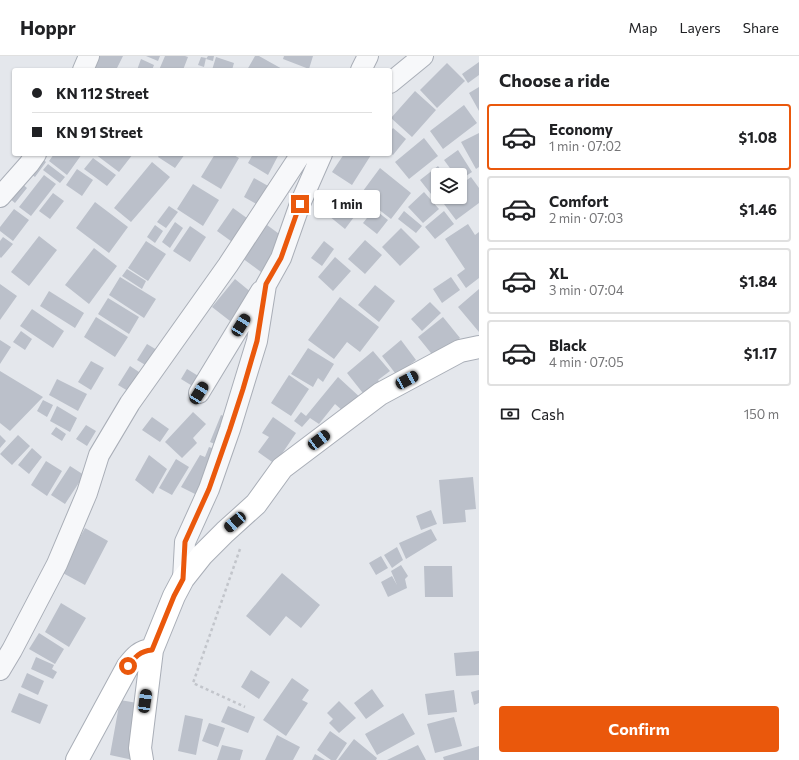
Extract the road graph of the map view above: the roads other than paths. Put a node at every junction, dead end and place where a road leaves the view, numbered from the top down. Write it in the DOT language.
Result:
graph roads {
  1 [pos="89,56"];
  2 [pos="368,56"];
  3 [pos="424,56"];
  4 [pos="85,68"];
  5 [pos="362,68"];
  6 [pos="392,81"];
  7 [pos="35,156"];
  8 [pos="300,156"];
  9 [pos="321,156"];
  10 [pos="0,197"];
  11 [pos="266,284"];
  12 [pos="479,347"];
  13 [pos="199,393"];
  14 [pos="183,579"];
  15 [pos="152,650"];
  16 [pos="0,670"];
  17 [pos="77,760"];
  18 [pos="142,760"];
  1 -- 4 [label="street"];
  2 -- 5 [label="street"];
  3 -- 6 [label="street"];
  7 -- 10 [label="street"];
  8 -- 16 [label="street"];
  9 -- 11 [label="street"];
  11 -- 13 [label="street"];
  11 -- 14 [label="street"];
  12 -- 14 [label="main road"];
  14 -- 15 [label="main road"];
  15 -- 17 [label="main road"];
  15 -- 18 [label="main road"];
}
